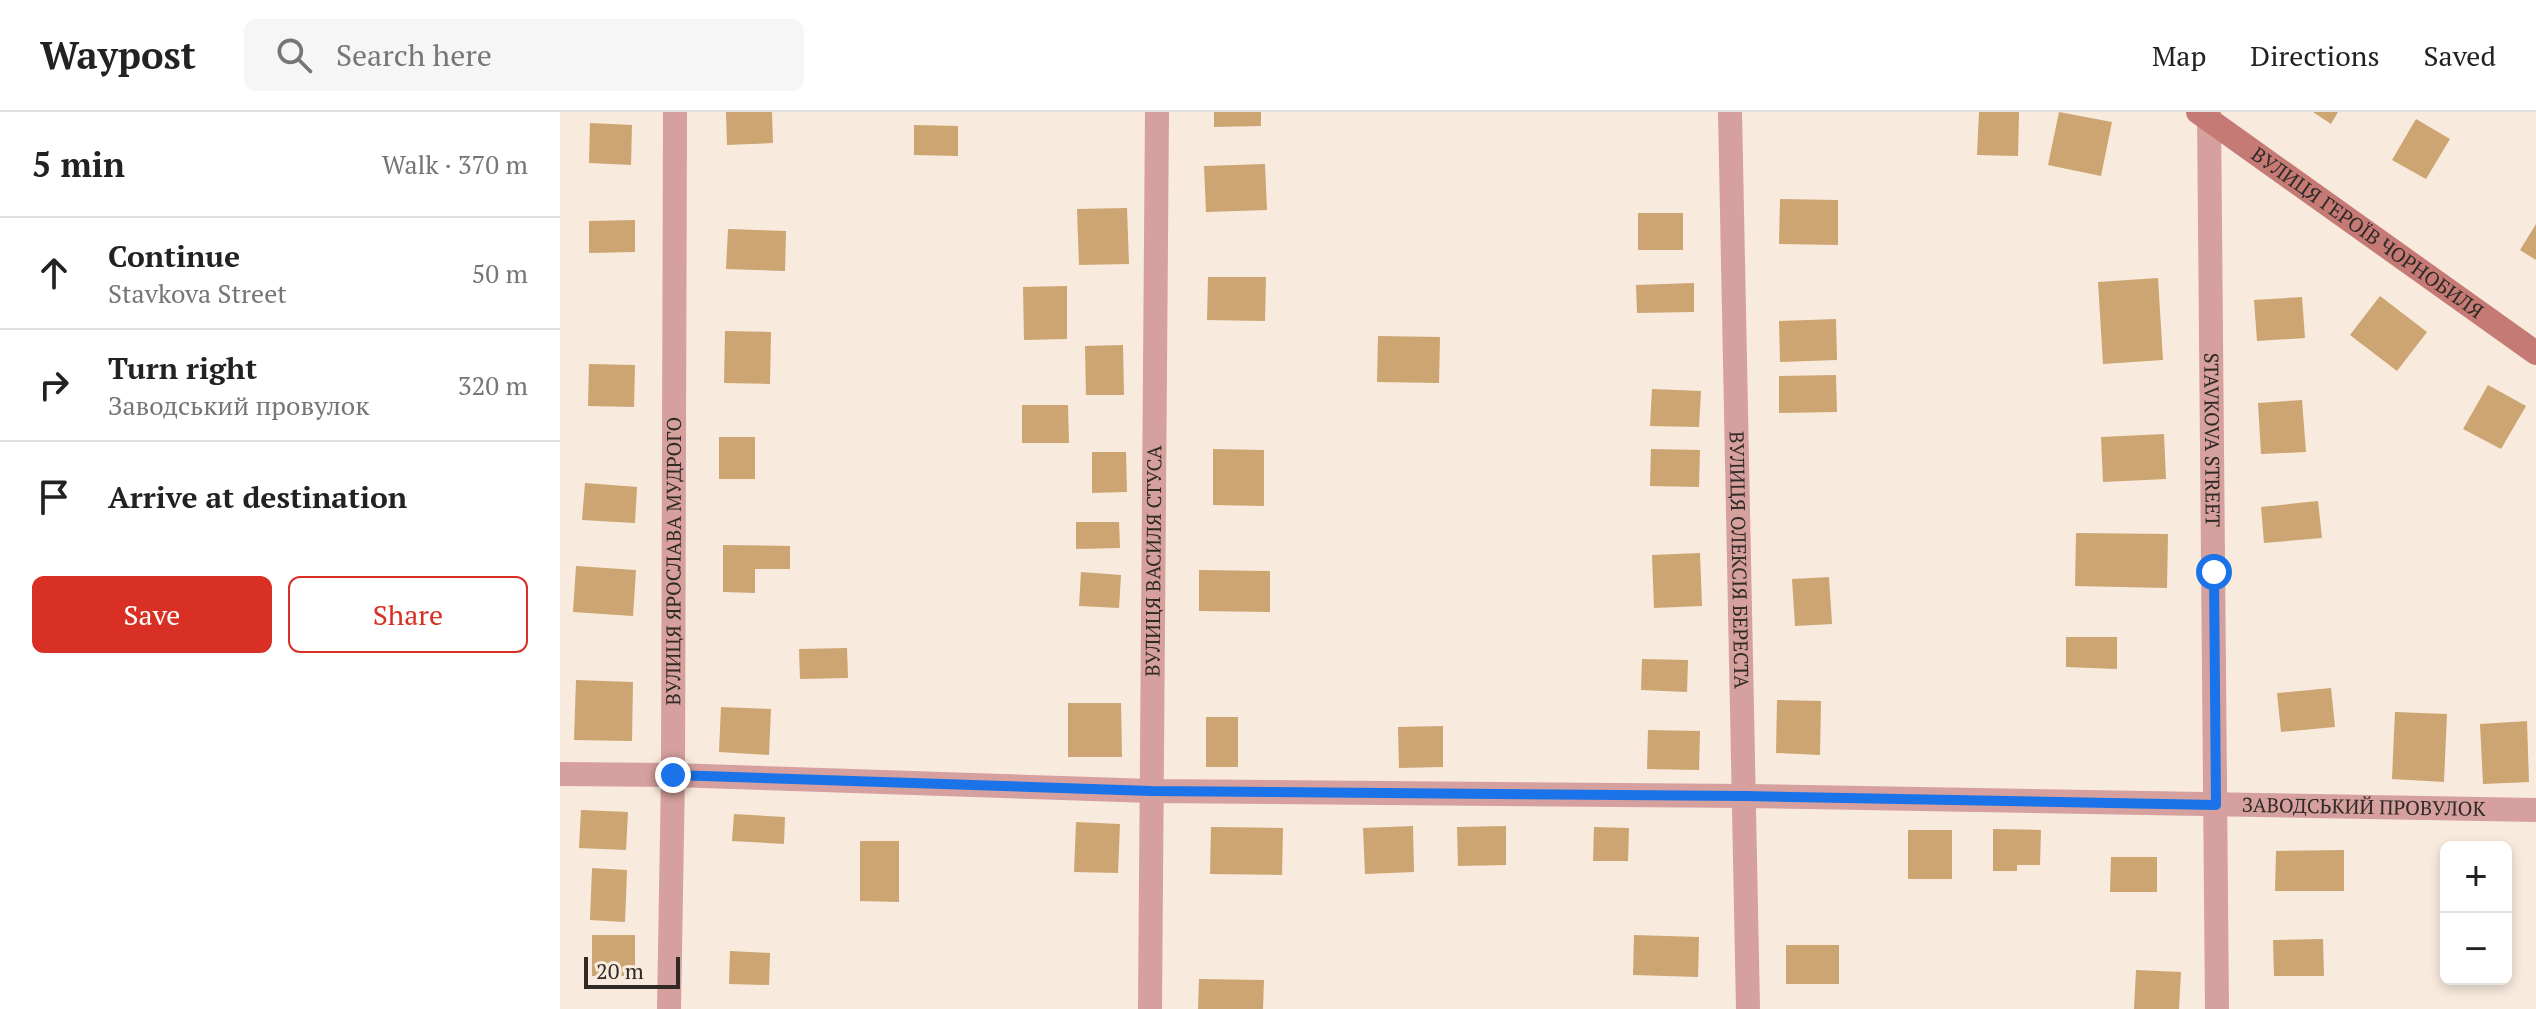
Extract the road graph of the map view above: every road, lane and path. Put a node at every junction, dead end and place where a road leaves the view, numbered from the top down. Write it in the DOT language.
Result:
graph roads {
  1 [pos="675,112"];
  2 [pos="1157,112"];
  3 [pos="1730,112"];
  4 [pos="2205,114"];
  5 [pos="2536,353"];
  6 [pos="560,774"];
  7 [pos="673,775"];
  8 [pos="1151,791"];
  9 [pos="1745,796"];
  10 [pos="2216,805"];
  11 [pos="2536,810"];
  12 [pos="669,1009"];
  13 [pos="1150,1009"];
  14 [pos="1748,1009"];
  15 [pos="2217,1009"];
  1 -- 7 [label="street, ВУЛИЦЯ ЯРОСЛАВА МУДРОГО"];
  2 -- 8 [label="street, ВУЛИЦЯ ВАСИЛЯ СТУСА"];
  3 -- 9 [label="street, ВУЛИЦЯ ОЛЕКСІЯ БЕРЕСТА"];
  4 -- 5 [label="street, ВУЛИЦЯ ГЕРОЇВ ЧОРНОБИЛЯ"];
  4 -- 10 [label="street, STAVKOVA STREET"];
  6 -- 7 [label="street, ЗАВОДСЬКИЙ ПРОВУЛОК"];
  7 -- 8 [label="street, ЗАВОДСЬКИЙ ПРОВУЛОК"];
  7 -- 12 [label="street, ВУЛИЦЯ ЯРОСЛАВА МУДРОГО"];
  8 -- 9 [label="street, ЗАВОДСЬКИЙ ПРОВУЛОК"];
  8 -- 13 [label="street, ВУЛИЦЯ ВАСИЛЯ СТУСА"];
  9 -- 10 [label="street, ЗАВОДСЬКИЙ ПРОВУЛОК"];
  9 -- 14 [label="street, ВУЛИЦЯ ОЛЕКСІЯ БЕРЕСТА"];
  10 -- 11 [label="street, ЗАВОДСЬКИЙ ПРОВУЛОК"];
  10 -- 15 [label="street, STAVKOVA STREET"];
}
